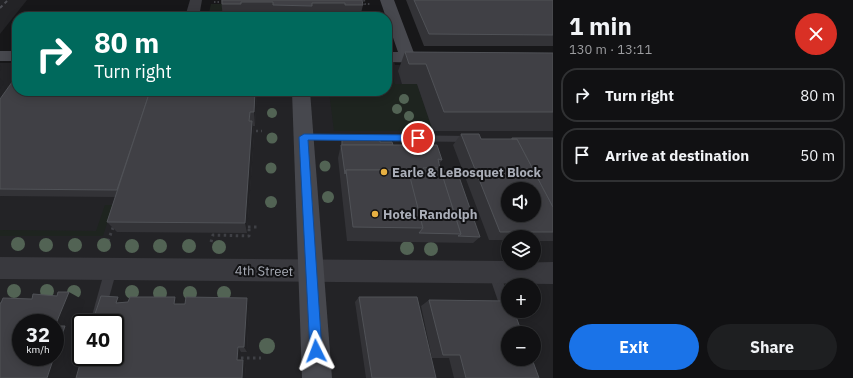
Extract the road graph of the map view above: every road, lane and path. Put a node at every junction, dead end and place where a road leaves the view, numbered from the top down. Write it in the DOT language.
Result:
graph roads {
  1 [pos="196,0"];
  2 [pos="364,0"];
  3 [pos="387,0"];
  4 [pos="214,2"];
  5 [pos="221,2"];
  6 [pos="370,4"];
  7 [pos="193,12"];
  8 [pos="391,12"];
  9 [pos="392,14"];
  10 [pos="0,56"];
  11 [pos="12,56"];
  12 [pos="392,57"];
  13 [pos="408,58"];
  14 [pos="449,58"];
  15 [pos="301,96"];
  16 [pos="251,131"];
  17 [pos="262,131"];
  18 [pos="304,137"];
  19 [pos="483,139"];
  20 [pos="114,223"];
  21 [pos="260,227"];
  22 [pos="108,241"];
  23 [pos="211,242"];
  24 [pos="0,268"];
  25 [pos="111,269"];
  26 [pos="311,271"];
  27 [pos="494,272"];
  28 [pos="553,273"];
  29 [pos="98,314"];
  30 [pos="513,326"];
  31 [pos="241,358"];
  32 [pos="261,358"];
  33 [pos="317,378"];
  1 -- 7 [label="street"];
  2 -- 6 [label="path"];
  3 -- 8 [label="street"];
  4 -- 5 [label="path"];
  9 -- 13 [label="street"];
  10 -- 11 [label="street"];
  12 -- 13 [label="street"];
  13 -- 14 [label="street"];
  15 -- 18 [label="street"];
  16 -- 17 [label="path"];
  18 -- 19 [label="lane"];
  18 -- 26 [label="street"];
  20 -- 22 [label="path"];
  21 -- 23 [label="path"];
  24 -- 25 [label="street, 4th Street"];
  25 -- 26 [label="street, 4th Street"];
  25 -- 29 [label="lane"];
  26 -- 27 [label="street, 4th Street"];
  26 -- 33 [label="street"];
  27 -- 28 [label="street, 4th Street"];
  27 -- 30 [label="lane"];
  31 -- 32 [label="path"];
}
